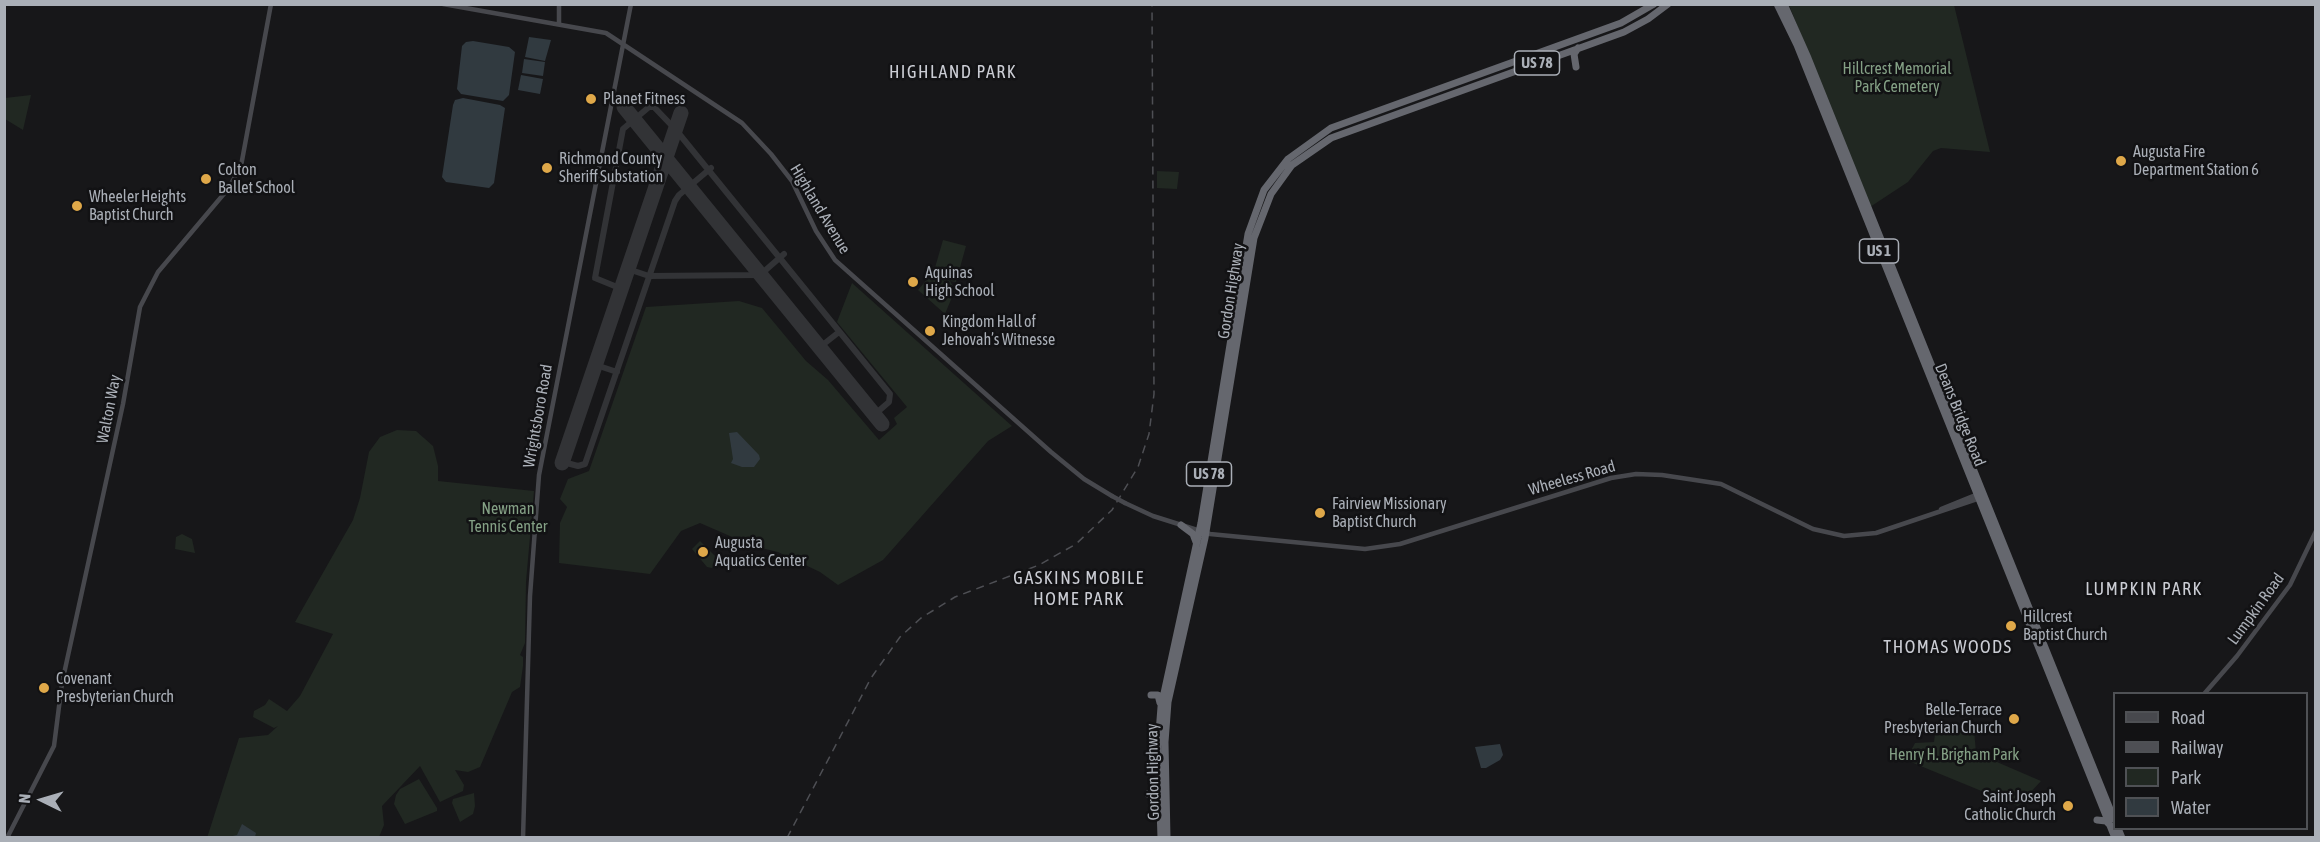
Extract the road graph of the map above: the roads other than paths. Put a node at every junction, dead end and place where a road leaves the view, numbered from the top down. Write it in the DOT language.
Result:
graph roads {
  1 [pos="271,4"];
  2 [pos="443,4"];
  3 [pos="559,4"];
  4 [pos="631,4"];
  5 [pos="1654,4"];
  6 [pos="1668,4"];
  7 [pos="1777,4"];
  8 [pos="1784,4"];
  9 [pos="559,24"];
  10 [pos="623,42"];
  11 [pos="1546,42"];
  12 [pos="1580,48"];
  13 [pos="1543,51"];
  14 [pos="1576,67"];
  15 [pos="1981,496"];
  16 [pos="1181,525"];
  17 [pos="2316,531"];
  18 [pos="1202,532"];
  19 [pos="1196,547"];
  20 [pos="1177,661"];
  21 [pos="1185,668"];
  22 [pos="2205,692"];
  23 [pos="1151,694"];
  24 [pos="1161,707"];
  25 [pos="1165,773"];
  26 [pos="1174,779"];
  27 [pos="1148,794"];
  28 [pos="2104,794"];
  29 [pos="2113,798"];
  30 [pos="2113,800"];
  31 [pos="1160,801"];
  32 [pos="2107,808"];
  33 [pos="2097,819"];
  34 [pos="2112,822"];
  35 [pos="7,837"];
  36 [pos="523,837"];
  37 [pos="1161,837"];
  38 [pos="1167,837"];
  1 -- 35 [label="main road, Walton Way"];
  2 -- 9 [label="main road, Highland Avenue"];
  3 -- 9 [label="main road"];
  4 -- 10 [label="main road, Wrightsboro Road"];
  5 -- 13 [label="highway, Gordon Highway / US 78"];
  6 -- 12 [label="highway, Gordon Highway / US 78"];
  7 -- 15 [label="highway, Deans Bridge Road / US 1"];
  8 -- 15 [label="highway, Deans Bridge Road / US 1"];
  9 -- 10 [label="main road, Highland Avenue"];
  10 -- 16 [label="main road, Highland Avenue, bridge"];
  10 -- 36 [label="main road, Wrightsboro Road"];
  11 -- 13 [label="highway"];
  12 -- 14 [label="highway"];
  12 -- 18 [label="highway, Gordon Highway / US 78"];
  13 -- 18 [label="highway, Gordon Highway / US 78"];
  15 -- 18 [label="main road, Wheeless Road"];
  15 -- 28 [label="highway, Deans Bridge Road / US 1"];
  15 -- 32 [label="highway, Deans Bridge Road / US 1"];
  16 -- 18 [label="main road, Highland Avenue"];
  16 -- 19 [label="highway"];
  17 -- 22 [label="main road, Lumpkin Road"];
  18 -- 19 [label="highway, Gordon Highway / US 78"];
  18 -- 20 [label="highway, Gordon Highway / US 78"];
  19 -- 24 [label="highway, Gordon Highway / US 78"];
  20 -- 21 [label="highway"];
  20 -- 25 [label="highway, Gordon Highway / US 78"];
  23 -- 24 [label="highway"];
  24 -- 31 [label="highway, Gordon Highway / US 78"];
  25 -- 26 [label="highway"];
  25 -- 38 [label="highway, Gordon Highway / US 78"];
  27 -- 31 [label="highway"];
  28 -- 29 [label="highway"];
  28 -- 32 [label="highway, Deans Bridge Road / US 1"];
  30 -- 32 [label="main road"];
  31 -- 37 [label="highway, Gordon Highway / US 78"];
  32 -- 34 [label="highway, Deans Bridge Road / US 1"];
  33 -- 34 [label="highway"];
}
